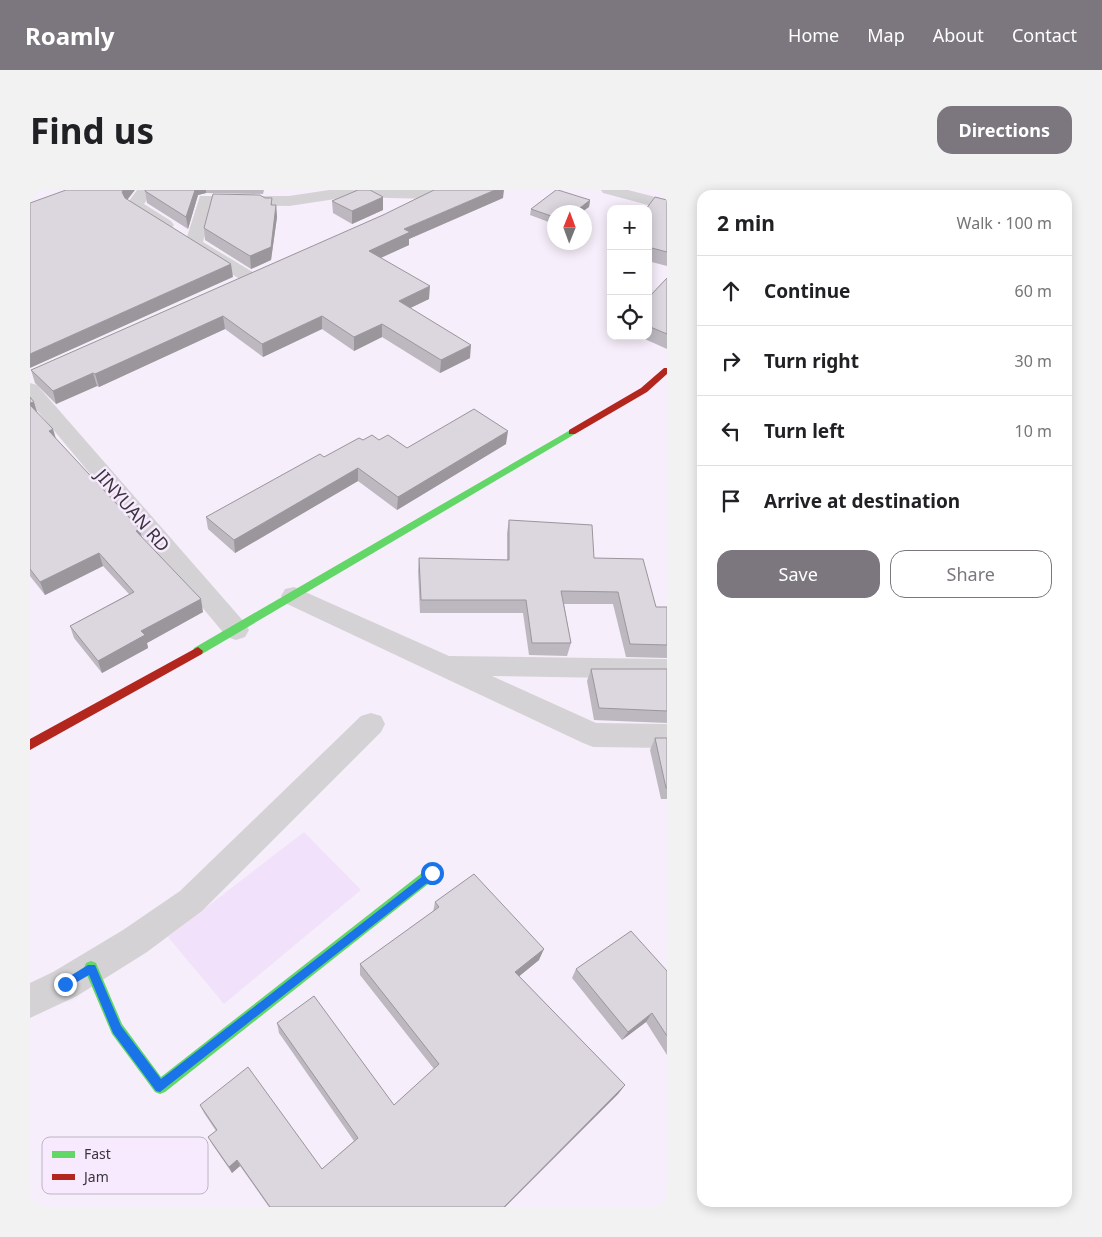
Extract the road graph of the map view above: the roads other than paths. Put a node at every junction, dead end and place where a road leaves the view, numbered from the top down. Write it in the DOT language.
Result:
graph roads {
  1 [pos="146,190"];
  2 [pos="609,190"];
  3 [pos="437,192"];
  4 [pos="667,205"];
  5 [pos="408,206"];
  6 [pos="194,243"];
  7 [pos="250,278"];
  8 [pos="667,370"];
  9 [pos="30,389"];
  10 [pos="294,596"];
  11 [pos="236,630"];
  12 [pos="442,665"];
  13 [pos="667,669"];
  14 [pos="371,724"];
  15 [pos="667,736"];
  16 [pos="30,745"];
  17 [pos="432,873"];
  18 [pos="91,968"];
  19 [pos="30,1001"];
  1 -- 6 [label="street"];
  2 -- 4 [label="street"];
  3 -- 5 [label="street"];
  3 -- 6 [label="street"];
  6 -- 7 [label="street"];
  8 -- 10 [label="street"];
  9 -- 11 [label="street, JINYUAN RD"];
  10 -- 11 [label="street"];
  10 -- 12 [label="street"];
  11 -- 16 [label="street"];
  12 -- 13 [label="street"];
  12 -- 15 [label="street"];
  14 -- 18 [label="street"];
  17 -- 18 [label="street"];
  18 -- 19 [label="street"];
}
